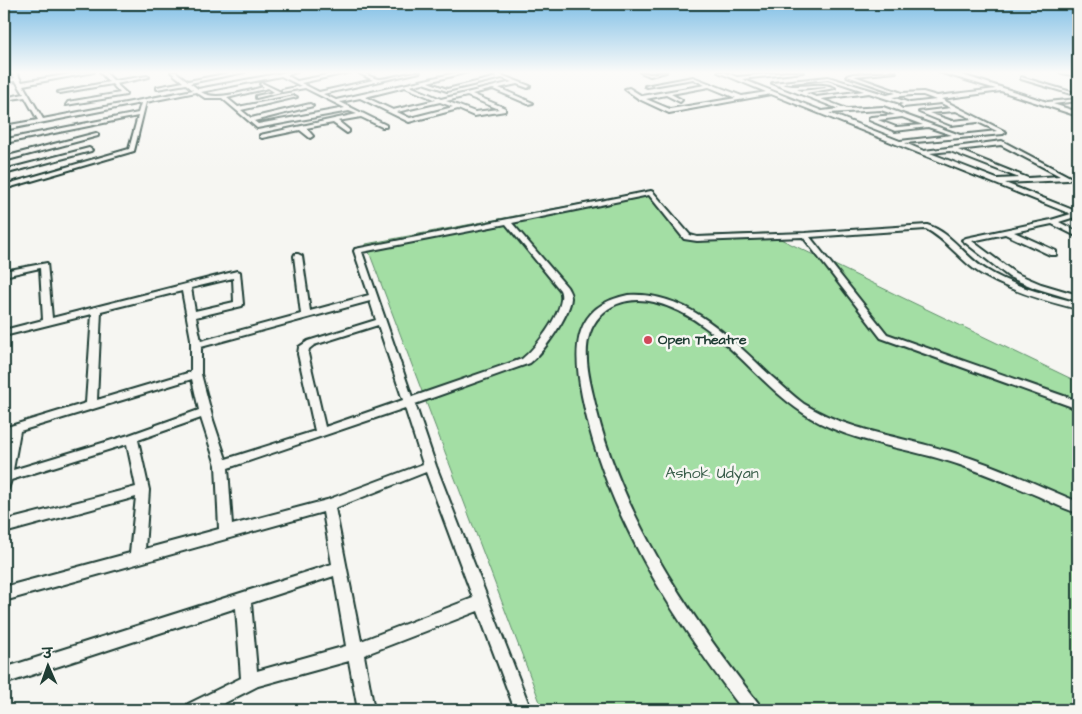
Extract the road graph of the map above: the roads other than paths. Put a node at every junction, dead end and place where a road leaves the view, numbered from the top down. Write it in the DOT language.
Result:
graph roads {
  1 [pos="32,105"];
  2 [pos="69,105"];
  3 [pos="123,105"];
  4 [pos="143,105"];
  5 [pos="233,105"];
  6 [pos="256,105"];
  7 [pos="341,105"];
  8 [pos="379,105"];
  9 [pos="421,105"];
  10 [pos="450,105"];
  11 [pos="493,105"];
  12 [pos="656,105"];
  13 [pos="700,105"];
  14 [pos="803,105"];
  15 [pos="834,105"];
  16 [pos="900,105"];
  17 [pos="950,105"];
  18 [pos="1048,105"];
  19 [pos="310,106"];
  20 [pos="456,108"];
  21 [pos="881,108"];
  22 [pos="237,109"];
  23 [pos="348,109"];
  24 [pos="956,109"];
  25 [pos="846,110"];
  26 [pos="392,112"];
  27 [pos="324,113"];
  28 [pos="822,113"];
  29 [pos="141,114"];
  30 [pos="1078,114"];
  31 [pos="75,115"];
  32 [pos="361,115"];
  33 [pos="902,115"];
  34 [pos="250,120"];
  35 [pos="332,120"];
  36 [pos="980,120"];
  37 [pos="41,121"];
  38 [pos="103,122"];
  39 [pos="929,125"];
  40 [pos="384,126"];
  41 [pos="301,127"];
  42 [pos="4,128"];
  43 [pos="347,131"];
  44 [pos="96,135"];
  45 [pos="262,136"];
  46 [pos="310,136"];
  47 [pos="960,136"];
  48 [pos="4,141"];
  49 [pos="898,143"];
  50 [pos="952,149"];
  51 [pos="89,150"];
  52 [pos="924,153"];
  53 [pos="4,158"];
  54 [pos="102,159"];
  55 [pos="4,172"];
  56 [pos="1030,180"];
  57 [pos="995,181"];
  58 [pos="4,187"];
  59 [pos="1078,214"];
  60 [pos="506,221"];
  61 [pos="1053,222"];
  62 [pos="1008,232"];
  63 [pos="805,235"];
  64 [pos="1078,235"];
  65 [pos="1053,253"];
  66 [pos="298,256"];
  67 [pos="4,273"];
  68 [pos="186,287"];
  69 [pos="373,297"];
  70 [pos="1078,298"];
  71 [pos="1078,306"];
  72 [pos="97,310"];
  73 [pos="306,314"];
  74 [pos="191,315"];
  75 [pos="382,321"];
  76 [pos="48,322"];
  77 [pos="4,333"];
  78 [pos="196,345"];
  79 [pos="196,374"];
  80 [pos="410,402"];
  81 [pos="1078,405"];
  82 [pos="91,406"];
  83 [pos="205,412"];
  84 [pos="10,431"];
  85 [pos="321,433"];
  86 [pos="132,438"];
  87 [pos="222,465"];
  88 [pos="430,466"];
  89 [pos="5,481"];
  90 [pos="143,490"];
  91 [pos="328,505"];
  92 [pos="1078,508"];
  93 [pos="4,527"];
  94 [pos="226,533"];
  95 [pos="137,557"];
  96 [pos="339,568"];
  97 [pos="4,594"];
  98 [pos="243,599"];
  99 [pos="482,602"];
  100 [pos="355,651"];
  101 [pos="4,676"];
  102 [pos="250,682"];
  103 [pos="194,710"];
  104 [pos="366,710"];
  105 [pos="523,710"];
  106 [pos="753,710"];
  1 -- 37 [label="street"];
  2 -- 31 [label="street"];
  3 -- 31 [label="street"];
  4 -- 29 [label="street"];
  5 -- 22 [label="street"];
  6 -- 22 [label="street"];
  7 -- 23 [label="street"];
  8 -- 26 [label="street"];
  9 -- 26 [label="street"];
  10 -- 20 [label="street"];
  11 -- 20 [label="street"];
  12 -- 13 [label="street"];
  14 -- 28 [label="street"];
  15 -- 25 [label="street"];
  16 -- 21 [label="street"];
  17 -- 24 [label="street"];
  18 -- 30 [label="street"];
  19 -- 27 [label="street"];
  19 -- 34 [label="street"];
  20 -- 26 [label="street"];
  21 -- 25 [label="street"];
  21 -- 33 [label="street"];
  22 -- 34 [label="street"];
  23 -- 27 [label="street"];
  23 -- 32 [label="street"];
  24 -- 36 [label="street"];
  24 -- 36 [label="street"];
  25 -- 28 [label="street"];
  27 -- 34 [label="street"];
  28 -- 49 [label="street"];
  29 -- 38 [label="street"];
  29 -- 54 [label="street"];
  31 -- 37 [label="street"];
  32 -- 35 [label="street"];
  32 -- 40 [label="street"];
  33 -- 39 [label="street"];
  33 -- 39 [label="street"];
  35 -- 41 [label="street"];
  35 -- 43 [label="street"];
  36 -- 47 [label="street"];
  37 -- 42 [label="street"];
  38 -- 44 [label="street"];
  38 -- 48 [label="street"];
  39 -- 47 [label="street"];
  41 -- 45 [label="street"];
  41 -- 46 [label="street"];
  44 -- 51 [label="street"];
  44 -- 53 [label="street"];
  47 -- 49 [label="street"];
  49 -- 52 [label="street"];
  50 -- 52 [label="street"];
  50 -- 56 [label="street"];
  50 -- 56 [label="street"];
  51 -- 54 [label="street"];
  51 -- 55 [label="street"];
  52 -- 57 [label="street"];
  54 -- 58 [label="street"];
  56 -- 57 [label="street"];
  57 -- 59 [label="street"];
  59 -- 61 [label="street"];
  60 -- 63 [label="street"];
  60 -- 69 [label="street"];
  60 -- 80 [label="street"];
  61 -- 62 [label="street"];
  61 -- 64 [label="street"];
  62 -- 65 [label="street"];
  62 -- 70 [label="street"];
  63 -- 71 [label="street"];
  63 -- 81 [label="street"];
  66 -- 73 [label="street"];
  67 -- 76 [label="street"];
  68 -- 72 [label="street"];
  68 -- 74 [label="street"];
  68 -- 74 [label="street"];
  69 -- 73 [label="street"];
  69 -- 75 [label="street"];
  72 -- 76 [label="street"];
  72 -- 82 [label="street"];
  73 -- 78 [label="street"];
  74 -- 78 [label="street"];
  75 -- 80 [label="street"];
  75 -- 85 [label="street"];
  76 -- 77 [label="street"];
  78 -- 79 [label="street"];
  79 -- 82 [label="street"];
  79 -- 83 [label="street"];
  80 -- 85 [label="street"];
  80 -- 88 [label="street"];
  82 -- 84 [label="street"];
  83 -- 86 [label="street"];
  83 -- 87 [label="street"];
  84 -- 89 [label="street"];
  85 -- 87 [label="street"];
  86 -- 89 [label="street"];
  86 -- 90 [label="street"];
  87 -- 94 [label="street"];
  88 -- 91 [label="street"];
  88 -- 99 [label="street"];
  90 -- 93 [label="street"];
  90 -- 95 [label="street"];
  91 -- 94 [label="street"];
  91 -- 96 [label="street"];
  92 -- 106 [label="street"];
  94 -- 95 [label="street"];
  95 -- 97 [label="street"];
  96 -- 98 [label="street"];
  96 -- 100 [label="street"];
  98 -- 101 [label="street"];
  98 -- 102 [label="street"];
  99 -- 100 [label="street"];
  99 -- 105 [label="street"];
  100 -- 102 [label="street"];
  100 -- 104 [label="street"];
  102 -- 103 [label="street"];
}
